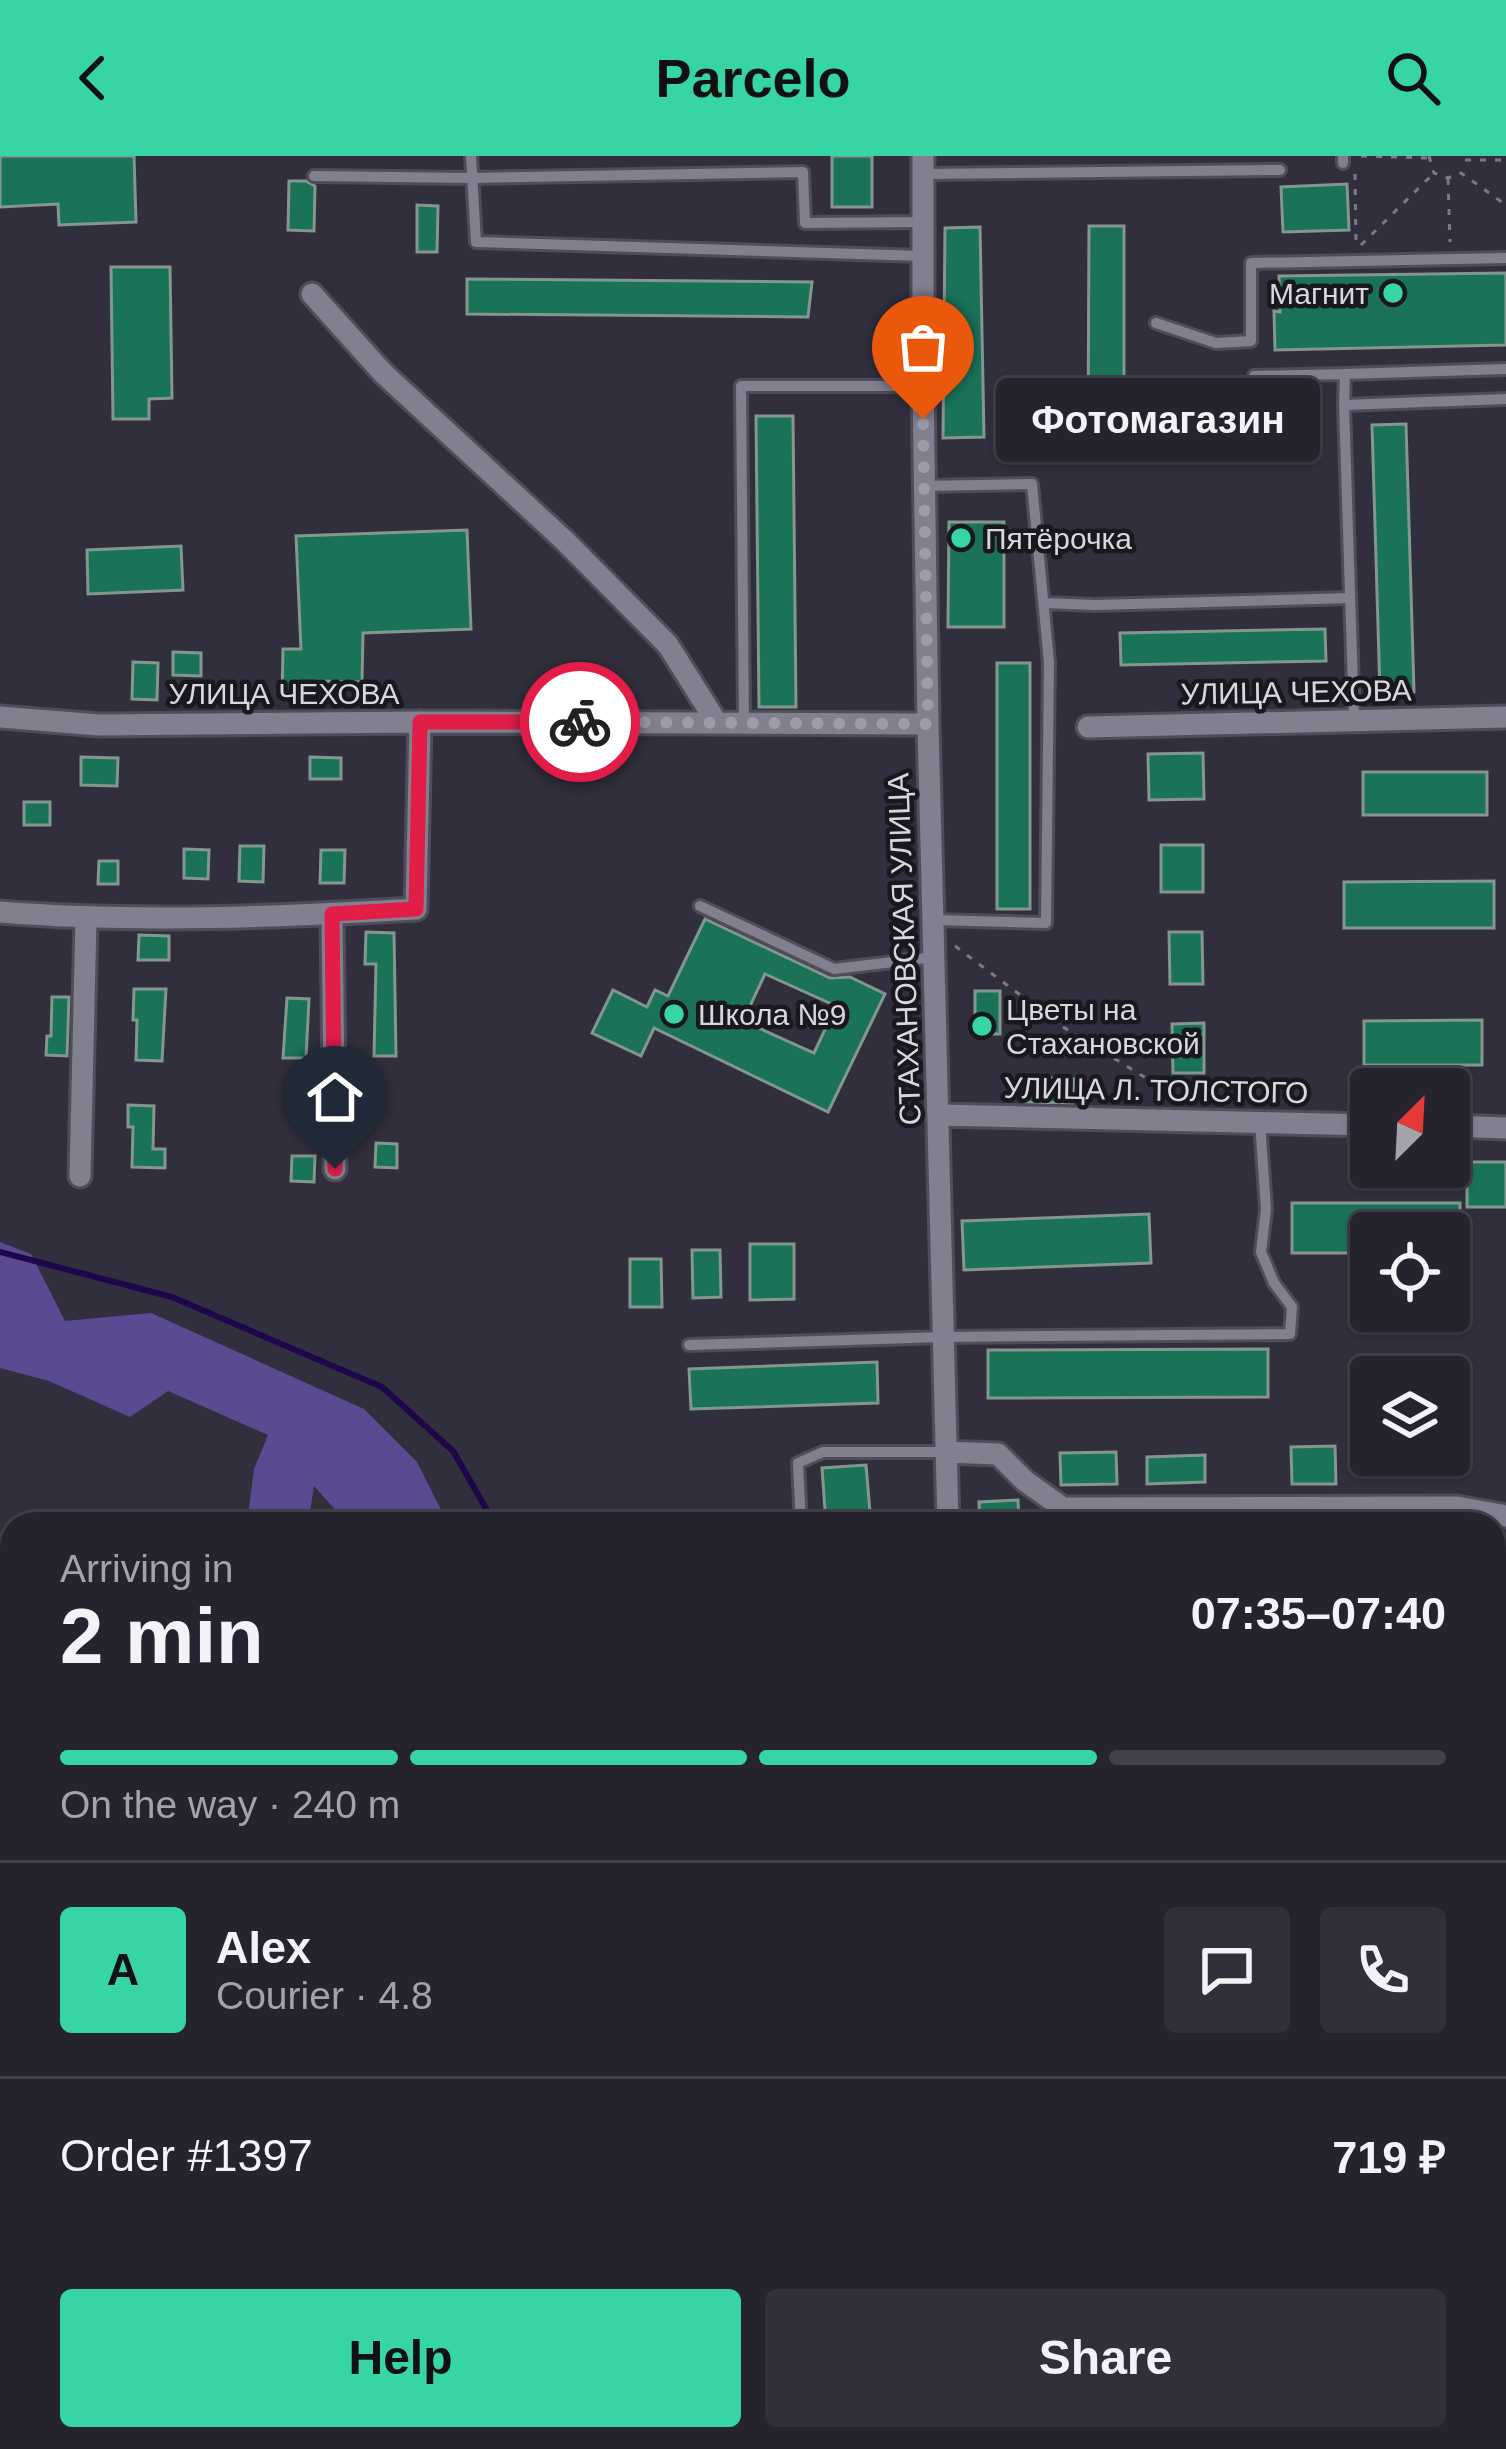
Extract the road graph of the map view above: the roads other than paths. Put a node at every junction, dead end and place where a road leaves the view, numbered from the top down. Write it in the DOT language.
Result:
graph roads {
  1 [pos="471,156"];
  2 [pos="923,165"];
  3 [pos="1280,170"];
  4 [pos="314,176"];
  5 [pos="471,178"];
  6 [pos="924,222"];
  7 [pos="923,256"];
  8 [pos="1506,258"];
  9 [pos="312,294"];
  10 [pos="1156,323"];
  11 [pos="1506,369"];
  12 [pos="1345,374"];
  13 [pos="1254,376"];
  14 [pos="922,386"];
  15 [pos="1506,399"];
  16 [pos="1344,405"];
  17 [pos="924,486"];
  18 [pos="1350,598"];
  19 [pos="1044,603"];
  20 [pos="0,717"];
  21 [pos="1506,717"];
  22 [pos="1354,721"];
  23 [pos="420,722"];
  24 [pos="717,723"];
  25 [pos="744,724"];
  26 [pos="928,724"];
  27 [pos="1088,727"];
  28 [pos="700,906"];
  29 [pos="0,912"];
  30 [pos="332,914"];
  31 [pos="86,919"];
  32 [pos="934,920"];
  33 [pos="944,951"];
  34 [pos="939,1114"];
  35 [pos="1260,1122"];
  36 [pos="1350,1124"];
  37 [pos="1470,1127"];
  38 [pos="1506,1128"];
  39 [pos="335,1169"];
  40 [pos="80,1176"];
  41 [pos="943,1337"];
  42 [pos="689,1346"];
  43 [pos="945,1452"];
  44 [pos="800,1512"];
  45 [pos="948,1512"];
  46 [pos="1484,1512"];
  1 -- 5 [label="lane"];
  2 -- 3 [label="lane"];
  2 -- 6 [label="street, СТАХАНОВСКАЯ УЛИЦА"];
  4 -- 5 [label="lane"];
  5 -- 6 [label="lane"];
  5 -- 7 [label="lane"];
  6 -- 7 [label="street, СТАХАНОВСКАЯ УЛИЦА"];
  7 -- 14 [label="street, СТАХАНОВСКАЯ УЛИЦА"];
  8 -- 10 [label="lane"];
  9 -- 24 [label="street"];
  11 -- 12 [label="lane"];
  12 -- 13 [label="lane"];
  12 -- 16 [label="lane"];
  14 -- 17 [label="street, СТАХАНОВСКАЯ УЛИЦА"];
  14 -- 25 [label="lane"];
  15 -- 16 [label="lane"];
  16 -- 18 [label="lane"];
  17 -- 19 [label="lane"];
  17 -- 26 [label="street, СТАХАНОВСКАЯ УЛИЦА"];
  18 -- 19 [label="lane"];
  18 -- 22 [label="lane"];
  19 -- 32 [label="lane"];
  20 -- 23 [label="street, УЛИЦА ЧЕХОВА"];
  21 -- 22 [label="street, УЛИЦА ЧЕХОВА"];
  22 -- 27 [label="street, УЛИЦА ЧЕХОВА"];
  23 -- 24 [label="street, УЛИЦА ЧЕХОВА"];
  23 -- 30 [label="street"];
  24 -- 25 [label="street, УЛИЦА ЧЕХОВА"];
  25 -- 26 [label="street, УЛИЦА ЧЕХОВА"];
  26 -- 32 [label="street, СТАХАНОВСКАЯ УЛИЦА"];
  28 -- 33 [label="lane"];
  29 -- 31 [label="street"];
  30 -- 31 [label="street"];
  30 -- 39 [label="street"];
  31 -- 40 [label="street"];
  32 -- 33 [label="street, СТАХАНОВСКАЯ УЛИЦА"];
  33 -- 34 [label="street, СТАХАНОВСКАЯ УЛИЦА"];
  34 -- 35 [label="street, УЛИЦА Л. ТОЛСТОГО"];
  34 -- 41 [label="street, СТАХАНОВСКАЯ УЛИЦА"];
  35 -- 36 [label="street, УЛИЦА Л. ТОЛСТОГО"];
  35 -- 41 [label="lane"];
  37 -- 38 [label="street"];
  41 -- 42 [label="lane"];
  41 -- 43 [label="street, СТАХАНОВСКАЯ УЛИЦА"];
  43 -- 44 [label="lane"];
  43 -- 45 [label="street, СТАХАНОВСКАЯ УЛИЦА"];
  43 -- 46 [label="street"];
}
